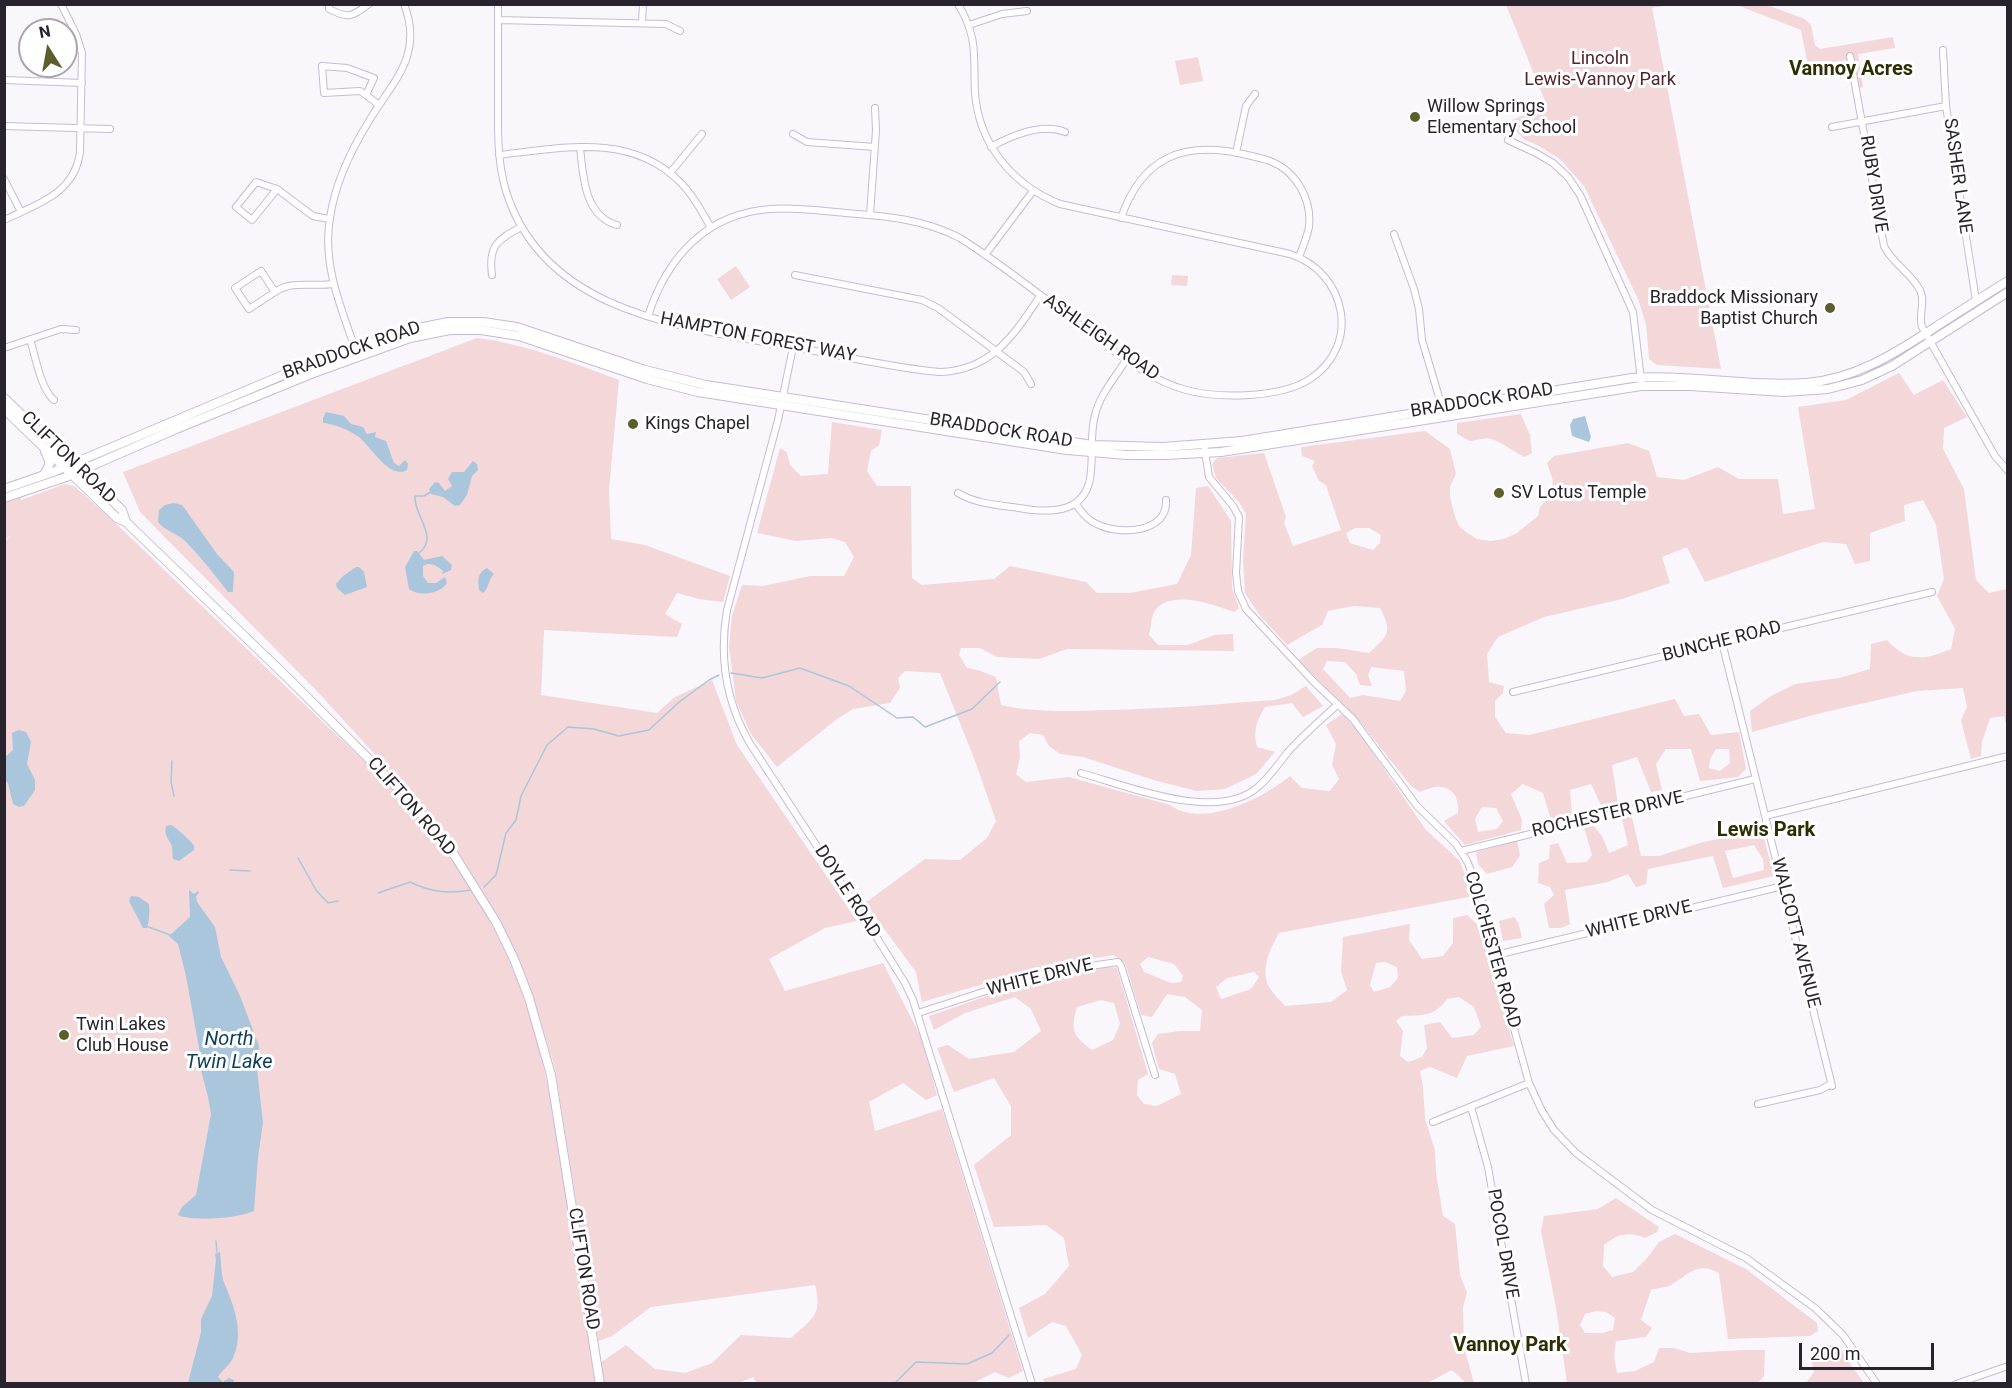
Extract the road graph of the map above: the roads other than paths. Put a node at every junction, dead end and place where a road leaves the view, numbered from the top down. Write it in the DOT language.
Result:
graph roads {
  1 [pos="61,4"];
  2 [pos="329,4"];
  3 [pos="369,4"];
  4 [pos="404,4"];
  5 [pos="498,4"];
  6 [pos="643,4"];
  7 [pos="958,4"];
  8 [pos="1027,11"];
  9 [pos="498,20"];
  10 [pos="642,24"];
  11 [pos="969,26"];
  12 [pos="680,31"];
  13 [pos="1943,50"];
  14 [pos="1850,57"];
  15 [pos="4,80"];
  16 [pos="82,83"];
  17 [pos="1255,94"];
  18 [pos="366,95"];
  19 [pos="379,105"];
  20 [pos="1946,106"];
  21 [pos="875,108"];
  22 [pos="1863,120"];
  23 [pos="4,126"];
  24 [pos="1832,127"];
  25 [pos="81,128"];
  26 [pos="110,129"];
  27 [pos="1065,132"];
  28 [pos="702,134"];
  29 [pos="793,134"];
  30 [pos="1508,141"];
  31 [pos="580,147"];
  32 [pos="875,147"];
  33 [pos="991,147"];
  34 [pos="1236,153"];
  35 [pos="499,155"];
  36 [pos="670,173"];
  37 [pos="4,179"];
  38 [pos="277,189"];
  39 [pos="1033,191"];
  40 [pos="21,212"];
  41 [pos="870,215"];
  42 [pos="1121,218"];
  43 [pos="329,219"];
  44 [pos="4,220"];
  45 [pos="617,225"];
  46 [pos="521,227"];
  47 [pos="711,228"];
  48 [pos="1394,234"];
  49 [pos="985,255"];
  50 [pos="1299,257"];
  51 [pos="492,275"];
  52 [pos="795,275"];
  53 [pos="2007,281"];
  54 [pos="333,284"];
  55 [pos="275,292"];
  56 [pos="2007,292"];
  57 [pos="1040,296"];
  58 [pos="1976,301"];
  59 [pos="648,316"];
  60 [pos="76,330"];
  61 [pos="1928,337"];
  62 [pos="30,339"];
  63 [pos="793,347"];
  64 [pos="4,348"];
  65 [pos="355,348"];
  66 [pos="997,351"];
  67 [pos="359,357"];
  68 [pos="1126,360"];
  69 [pos="1641,382"];
  70 [pos="1031,384"];
  71 [pos="4,398"];
  72 [pos="54,400"];
  73 [pos="782,402"];
  74 [pos="1443,407"];
  75 [pos="4,409"];
  76 [pos="41,444"];
  77 [pos="1204,445"];
  78 [pos="1092,449"];
  79 [pos="1204,454"];
  80 [pos="73,463"];
  81 [pos="64,467"];
  82 [pos="81,470"];
  83 [pos="2007,471"];
  84 [pos="72,474"];
  85 [pos="42,476"];
  86 [pos="4,489"];
  87 [pos="958,493"];
  88 [pos="4,498"];
  89 [pos="1166,500"];
  90 [pos="1075,503"];
  91 [pos="126,522"];
  92 [pos="1932,592"];
  93 [pos="1722,642"];
  94 [pos="1513,692"];
  95 [pos="1338,704"];
  96 [pos="2007,756"];
  97 [pos="1081,773"];
  98 [pos="1755,779"];
  99 [pos="1765,816"];
  100 [pos="1461,851"];
  101 [pos="1783,886"];
  102 [pos="1496,955"];
  103 [pos="918,1013"];
  104 [pos="1155,1075"];
  105 [pos="1529,1083"];
  106 [pos="1758,1104"];
  107 [pos="1471,1107"];
  108 [pos="1433,1122"];
  109 [pos="2007,1366"];
  110 [pos="600,1383"];
  111 [pos="1032,1383"];
  112 [pos="1526,1383"];
  113 [pos="1877,1383"];
  114 [pos="1956,1383"];
  1 -- 16 [label="street"];
  2 -- 3 [label="street"];
  4 -- 19 [label="street"];
  5 -- 9 [label="street, HAMPTON FOREST WAY"];
  6 -- 10 [label="street"];
  7 -- 11 [label="street, ASHLEIGH ROAD"];
  8 -- 11 [label="street"];
  9 -- 10 [label="street"];
  9 -- 35 [label="street, HAMPTON FOREST WAY"];
  10 -- 12 [label="street"];
  11 -- 33 [label="street, ASHLEIGH ROAD"];
  13 -- 20 [label="street, SASHER LANE"];
  14 -- 22 [label="street, RUBY DRIVE"];
  15 -- 16 [label="street"];
  16 -- 25 [label="street"];
  17 -- 34 [label="street"];
  18 -- 18 [label="street"];
  18 -- 19 [label="street"];
  19 -- 43 [label="street"];
  20 -- 22 [label="street"];
  20 -- 58 [label="street, SASHER LANE"];
  21 -- 32 [label="street"];
  22 -- 24 [label="street"];
  22 -- 61 [label="street, RUBY DRIVE"];
  23 -- 25 [label="street"];
  25 -- 26 [label="street"];
  25 -- 40 [label="street"];
  27 -- 33 [label="street"];
  28 -- 36 [label="street"];
  29 -- 32 [label="street"];
  30 -- 69 [label="street"];
  31 -- 35 [label="street"];
  31 -- 36 [label="street"];
  31 -- 45 [label="street"];
  32 -- 41 [label="street"];
  33 -- 39 [label="street, ASHLEIGH ROAD"];
  34 -- 42 [label="street"];
  34 -- 50 [label="street"];
  35 -- 46 [label="street, HAMPTON FOREST WAY"];
  36 -- 47 [label="street"];
  37 -- 40 [label="street"];
  38 -- 38 [label="street"];
  38 -- 43 [label="street"];
  39 -- 42 [label="street, ASHLEIGH ROAD"];
  39 -- 49 [label="street"];
  40 -- 44 [label="street"];
  41 -- 47 [label="street, ASHLEIGH ROAD"];
  41 -- 49 [label="street, ASHLEIGH ROAD"];
  42 -- 50 [label="street, ASHLEIGH ROAD"];
  43 -- 54 [label="street"];
  46 -- 51 [label="street"];
  46 -- 59 [label="street, HAMPTON FOREST WAY"];
  47 -- 59 [label="street, ASHLEIGH ROAD"];
  48 -- 74 [label="street"];
  49 -- 57 [label="street, ASHLEIGH ROAD"];
  50 -- 68 [label="street, ASHLEIGH ROAD"];
  52 -- 66 [label="street"];
  53 -- 58 [label="main road, BRADDOCK ROAD"];
  54 -- 55 [label="street"];
  54 -- 65 [label="street"];
  55 -- 55 [label="street"];
  56 -- 61 [label="main road, BRADDOCK ROAD"];
  57 -- 66 [label="street, HAMPTON FOREST WAY"];
  57 -- 68 [label="street, ASHLEIGH ROAD"];
  58 -- 61 [label="main road, BRADDOCK ROAD"];
  59 -- 63 [label="street, HAMPTON FOREST WAY"];
  60 -- 62 [label="street"];
  61 -- 69 [label="main road, BRADDOCK ROAD"];
  61 -- 83 [label="street"];
  62 -- 64 [label="street"];
  62 -- 72 [label="street"];
  63 -- 66 [label="street, HAMPTON FOREST WAY"];
  63 -- 73 [label="street, DOYLE ROAD"];
  65 -- 67 [label="street"];
  65 -- 73 [label="main road, BRADDOCK ROAD"];
  65 -- 80 [label="main road, BRADDOCK ROAD"];
  66 -- 70 [label="street"];
  67 -- 73 [label="main road, BRADDOCK ROAD"];
  67 -- 82 [label="main road, BRADDOCK ROAD"];
  68 -- 78 [label="street"];
  69 -- 74 [label="main road, BRADDOCK ROAD"];
  69 -- 79 [label="main road, BRADDOCK ROAD"];
  71 -- 80 [label="main road, CLIFTON ROAD"];
  73 -- 78 [label="main road, BRADDOCK ROAD"];
  73 -- 103 [label="street, DOYLE ROAD"];
  74 -- 77 [label="main road, BRADDOCK ROAD"];
  75 -- 76 [label="main road, CLIFTON ROAD"];
  76 -- 81 [label="main road, CLIFTON ROAD"];
  76 -- 85 [label="main road"];
  77 -- 78 [label="main road, BRADDOCK ROAD"];
  77 -- 79 [label="street, COLCHESTER ROAD"];
  78 -- 79 [label="main road, BRADDOCK ROAD"];
  78 -- 90 [label="street"];
  79 -- 95 [label="street, COLCHESTER ROAD"];
  80 -- 81 [label="main road, BRADDOCK ROAD"];
  80 -- 82 [label="main road, CLIFTON ROAD"];
  81 -- 84 [label="main road, CLIFTON ROAD"];
  81 -- 85 [label="main road, BRADDOCK ROAD"];
  82 -- 84 [label="main road, BRADDOCK ROAD"];
  82 -- 91 [label="main road, CLIFTON ROAD"];
  84 -- 88 [label="main road, BRADDOCK ROAD"];
  84 -- 91 [label="main road, CLIFTON ROAD"];
  85 -- 86 [label="main road, BRADDOCK ROAD"];
  87 -- 90 [label="street"];
  89 -- 90 [label="street"];
  91 -- 110 [label="main road, CLIFTON ROAD"];
  92 -- 93 [label="street, BUNCHE ROAD"];
  93 -- 94 [label="street, BUNCHE ROAD"];
  93 -- 98 [label="street, WALCOTT AVENUE"];
  95 -- 97 [label="street"];
  95 -- 100 [label="street, COLCHESTER ROAD"];
  96 -- 99 [label="street"];
  98 -- 99 [label="street, WALCOTT AVENUE"];
  98 -- 100 [label="street, ROCHESTER DRIVE"];
  99 -- 101 [label="street, WALCOTT AVENUE"];
  100 -- 102 [label="street, COLCHESTER ROAD"];
  101 -- 102 [label="street, WHITE DRIVE"];
  101 -- 106 [label="street, WALCOTT AVENUE"];
  102 -- 105 [label="street, COLCHESTER ROAD"];
  103 -- 104 [label="street, WHITE DRIVE"];
  103 -- 111 [label="street, DOYLE ROAD"];
  105 -- 107 [label="street"];
  105 -- 113 [label="street, COLCHESTER ROAD"];
  107 -- 108 [label="street"];
  107 -- 112 [label="street, POCOL DRIVE"];
  109 -- 114 [label="street"];
}
